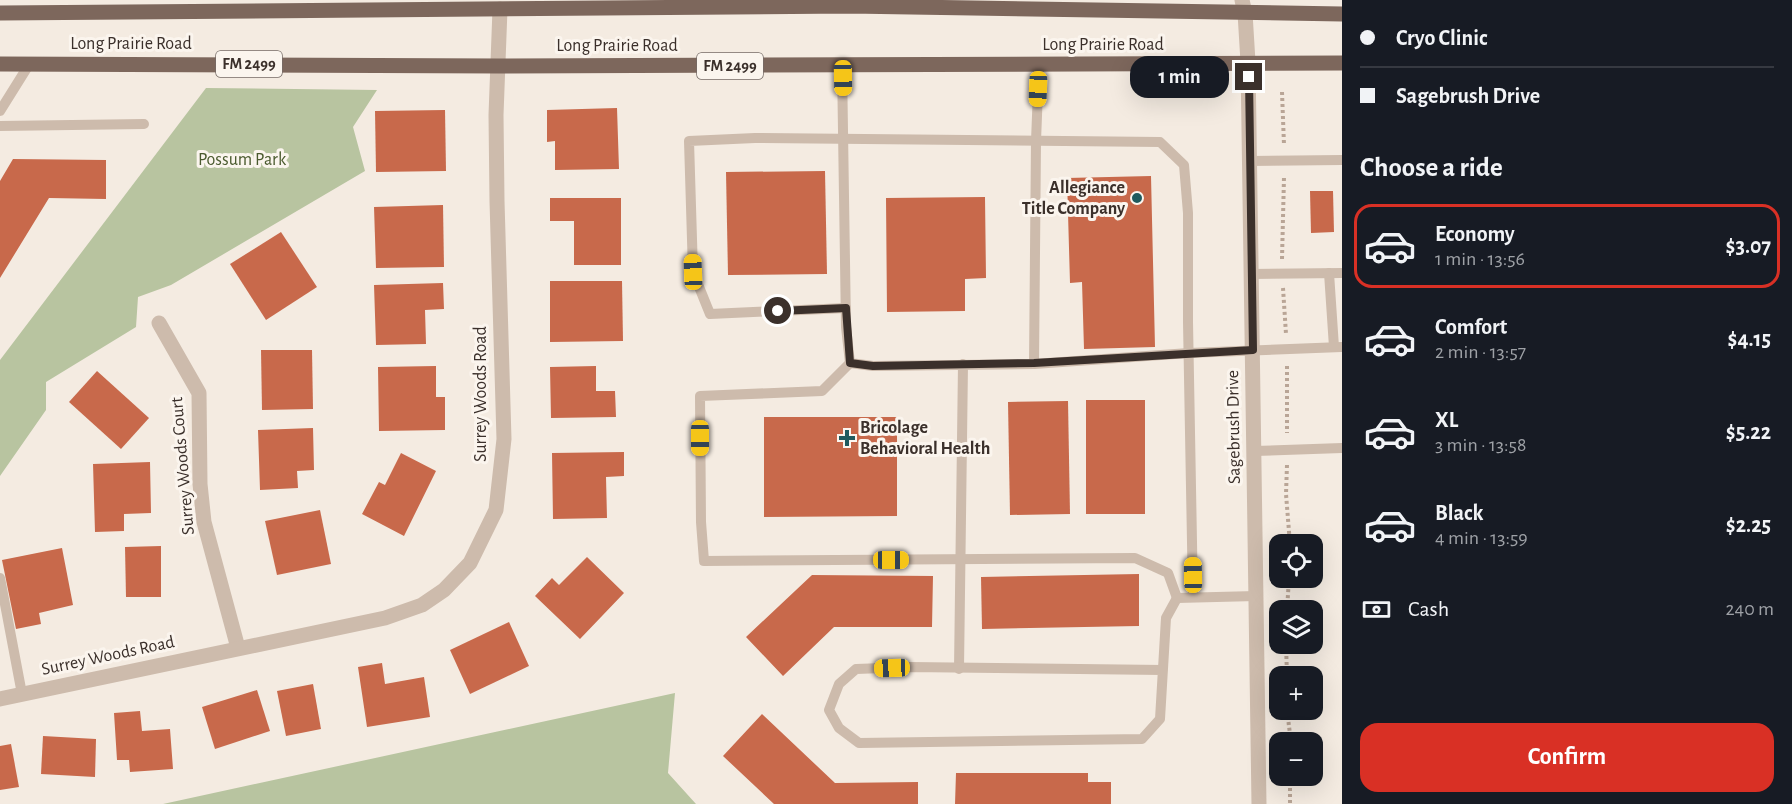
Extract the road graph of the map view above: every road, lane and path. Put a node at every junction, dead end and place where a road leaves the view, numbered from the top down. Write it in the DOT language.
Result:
graph roads {
  1 [pos="754,3"];
  2 [pos="850,3"];
  3 [pos="498,4"];
  4 [pos="1246,4"];
  5 [pos="162,6"];
  6 [pos="0,13"];
  7 [pos="1342,14"];
  8 [pos="1248,62"];
  9 [pos="30,63"];
  10 [pos="1342,63"];
  11 [pos="0,64"];
  12 [pos="842,65"];
  13 [pos="1040,65"];
  14 [pos="499,66"];
  15 [pos="1282,92"];
  16 [pos="0,111"];
  17 [pos="144,124"];
  18 [pos="0,126"];
  19 [pos="844,139"];
  20 [pos="1036,141"];
  21 [pos="1342,160"];
  22 [pos="1250,161"];
  23 [pos="1285,161"];
  24 [pos="1329,273"];
  25 [pos="1342,273"];
  26 [pos="1251,274"];
  27 [pos="1282,274"];
  28 [pos="846,308"];
  29 [pos="159,323"];
  30 [pos="1338,347"];
  31 [pos="1287,349"];
  32 [pos="1253,350"];
  33 [pos="1189,353"];
  34 [pos="850,363"];
  35 [pos="1034,363"];
  36 [pos="963,364"];
  37 [pos="1342,447"];
  38 [pos="1287,450"];
  39 [pos="1254,451"];
  40 [pos="1289,534"];
  41 [pos="961,559"];
  42 [pos="0,578"];
  43 [pos="1256,596"];
  44 [pos="1193,597"];
  45 [pos="1177,598"];
  46 [pos="238,648"];
  47 [pos="960,669"];
  48 [pos="1163,670"];
  49 [pos="22,694"];
  50 [pos="0,699"];
  51 [pos="1290,786"];
  52 [pos="1259,804"];
  53 [pos="1290,804"];
  1 -- 2 [label="main road, Long Prairie Road"];
  1 -- 3 [label="main road, Long Prairie Road"];
  2 -- 4 [label="main road, Long Prairie Road"];
  3 -- 5 [label="main road, Long Prairie Road"];
  3 -- 14 [label="street, Surrey Woods Road"];
  4 -- 7 [label="main road, Long Prairie Road"];
  4 -- 8 [label="street, Sagebrush Drive"];
  5 -- 6 [label="main road, Long Prairie Road"];
  8 -- 10 [label="main road, Long Prairie Road / FM 2499"];
  8 -- 13 [label="main road, Long Prairie Road / FM 2499"];
  8 -- 22 [label="street, Sagebrush Drive"];
  9 -- 11 [label="main road, Long Prairie Road / FM 2499"];
  9 -- 14 [label="main road, Long Prairie Road / FM 2499"];
  9 -- 16 [label="lane"];
  12 -- 13 [label="main road, Long Prairie Road / FM 2499"];
  12 -- 14 [label="main road, Long Prairie Road / FM 2499"];
  12 -- 19 [label="lane"];
  13 -- 20 [label="lane"];
  14 -- 46 [label="street, Surrey Woods Road"];
  15 -- 23 [label="path"];
  17 -- 18 [label="lane"];
  19 -- 20 [label="lane"];
  19 -- 28 [label="lane"];
  19 -- 28 [label="lane"];
  20 -- 33 [label="lane"];
  20 -- 35 [label="lane"];
  21 -- 23 [label="lane"];
  22 -- 23 [label="lane"];
  22 -- 26 [label="street, Sagebrush Drive"];
  23 -- 27 [label="path"];
  24 -- 25 [label="lane"];
  24 -- 27 [label="lane"];
  24 -- 30 [label="lane"];
  26 -- 27 [label="lane"];
  26 -- 32 [label="street, Sagebrush Drive"];
  27 -- 31 [label="path"];
  28 -- 34 [label="lane"];
  29 -- 46 [label="street, Surrey Woods Court"];
  30 -- 31 [label="lane"];
  31 -- 32 [label="lane"];
  31 -- 38 [label="path"];
  32 -- 33 [label="lane"];
  32 -- 39 [label="street, Sagebrush Drive"];
  33 -- 35 [label="lane"];
  33 -- 44 [label="lane"];
  34 -- 36 [label="lane"];
  34 -- 41 [label="lane"];
  35 -- 36 [label="lane"];
  36 -- 41 [label="lane"];
  37 -- 38 [label="lane"];
  38 -- 39 [label="lane"];
  38 -- 40 [label="path"];
  39 -- 43 [label="street, Sagebrush Drive"];
  41 -- 45 [label="lane"];
  41 -- 47 [label="lane"];
  42 -- 49 [label="lane"];
  43 -- 44 [label="lane"];
  43 -- 52 [label="street, Sagebrush Drive"];
  44 -- 45 [label="lane"];
  45 -- 48 [label="lane"];
  46 -- 49 [label="street, Surrey Woods Road"];
  47 -- 48 [label="lane"];
  47 -- 48 [label="lane"];
  49 -- 50 [label="street, Surrey Woods Road"];
  51 -- 53 [label="path"];
}
